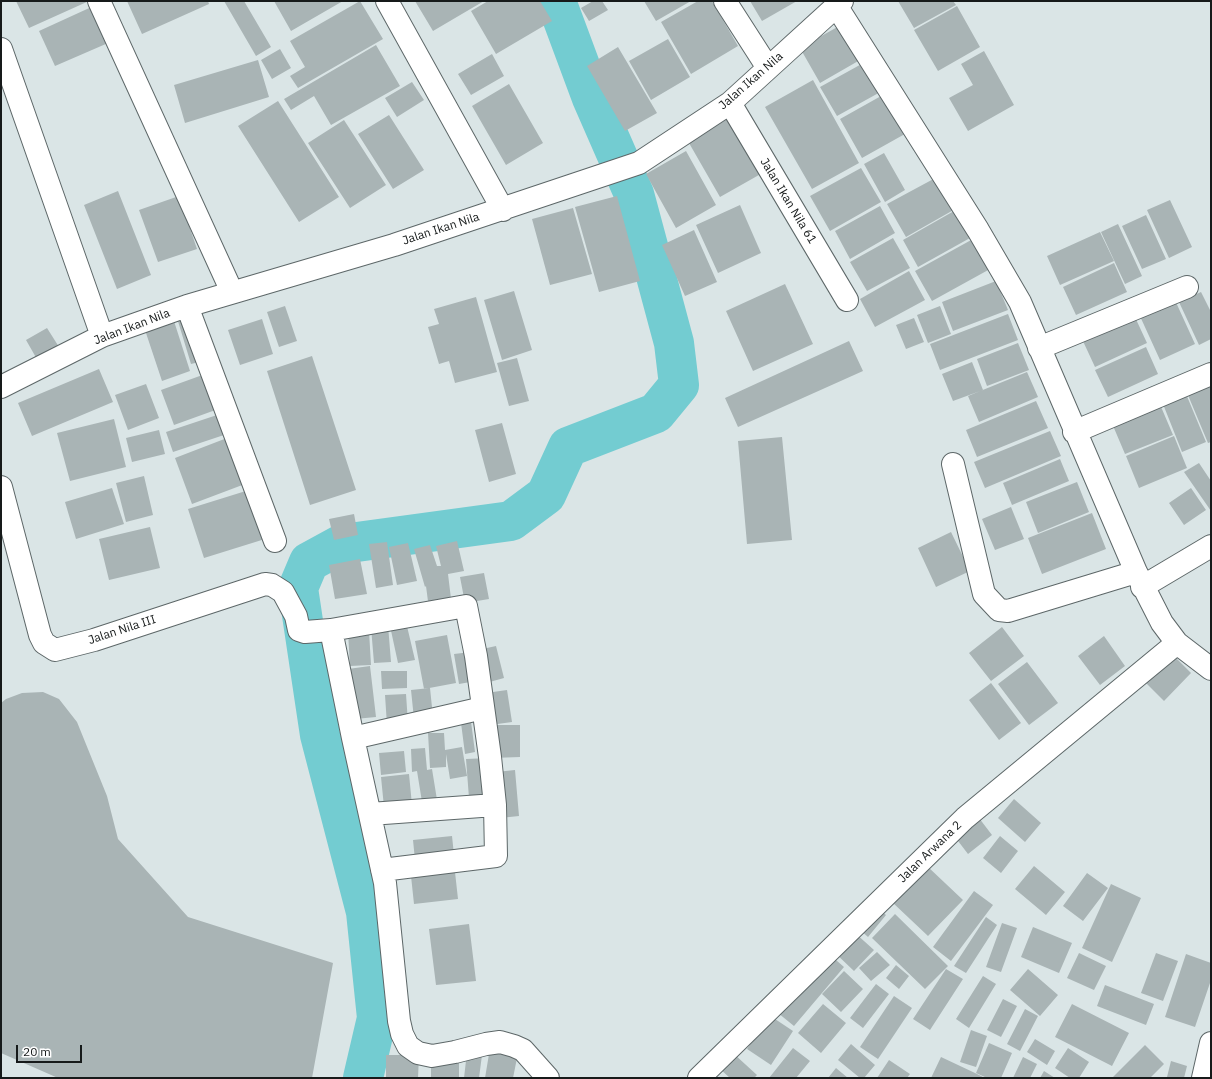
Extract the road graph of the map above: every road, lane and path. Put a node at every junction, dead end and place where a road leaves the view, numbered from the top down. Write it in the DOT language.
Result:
graph roads {
  1 [pos="99,1"];
  2 [pos="387,1"];
  3 [pos="725,1"];
  4 [pos="839,4"];
  5 [pos="1,49"];
  6 [pos="768,68"];
  7 [pos="730,102"];
  8 [pos="503,210"];
  9 [pos="1187,287"];
  10 [pos="232,292"];
  11 [pos="846,300"];
  12 [pos="187,306"];
  13 [pos="102,336"];
  14 [pos="1039,348"];
  15 [pos="1211,374"];
  16 [pos="1,388"];
  17 [pos="1074,432"];
  18 [pos="953,464"];
  19 [pos="1,488"];
  20 [pos="275,541"];
  21 [pos="1211,546"];
  22 [pos="1139,580"];
  23 [pos="325,631"];
  24 [pos="1177,643"];
  25 [pos="1211,669"];
  26 [pos="483,708"];
  27 [pos="353,738"];
  28 [pos="495,805"];
  29 [pos="370,814"];
  30 [pos="382,870"];
  31 [pos="1211,1043"];
  32 [pos="548,1078"];
  33 [pos="699,1078"];
  34 [pos="1202,1078"];
  1 -- 10 [label="street"];
  2 -- 8 [label="street"];
  3 -- 6 [label="street"];
  4 -- 6 [label="street, Jalan Ikan Nila"];
  4 -- 14 [label="street"];
  5 -- 13 [label="street"];
  6 -- 7 [label="street, Jalan Ikan Nila"];
  7 -- 8 [label="street, Jalan Ikan Nila"];
  7 -- 11 [label="street, Jalan Ikan Nila 61"];
  8 -- 10 [label="street, Jalan Ikan Nila"];
  9 -- 14 [label="street"];
  10 -- 12 [label="street, Jalan Ikan Nila"];
  12 -- 13 [label="street, Jalan Ikan Nila"];
  12 -- 20 [label="street"];
  13 -- 16 [label="street, Jalan Ikan Nila"];
  14 -- 17 [label="street"];
  15 -- 17 [label="street"];
  17 -- 22 [label="street"];
  18 -- 22 [label="street"];
  19 -- 23 [label="street, Jalan Nila III"];
  21 -- 22 [label="street"];
  22 -- 24 [label="street"];
  23 -- 26 [label="street"];
  23 -- 27 [label="street"];
  24 -- 25 [label="street"];
  24 -- 33 [label="street, Jalan Arwana 2"];
  26 -- 27 [label="street"];
  26 -- 28 [label="street"];
  27 -- 29 [label="street"];
  28 -- 29 [label="street"];
  28 -- 30 [label="street"];
  29 -- 30 [label="street"];
  30 -- 32 [label="street"];
  31 -- 34 [label="street"];
}
